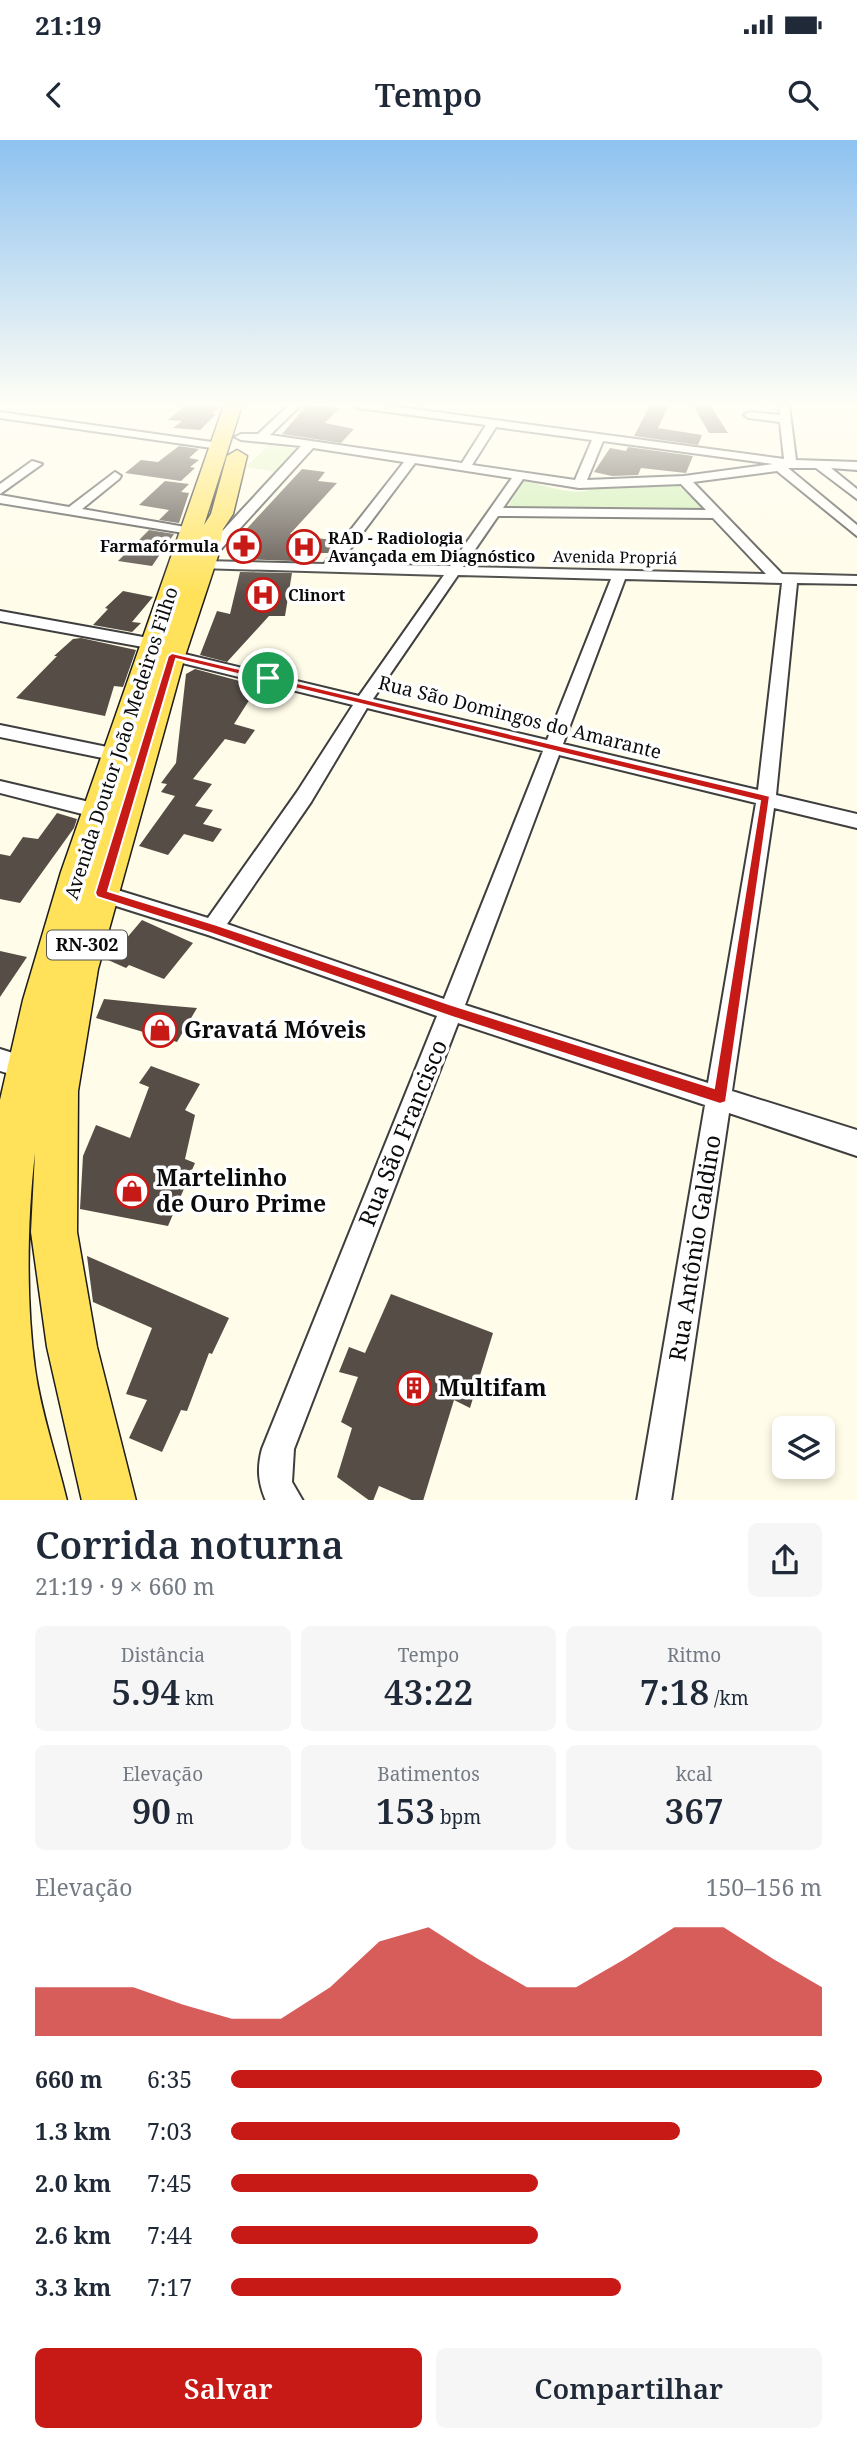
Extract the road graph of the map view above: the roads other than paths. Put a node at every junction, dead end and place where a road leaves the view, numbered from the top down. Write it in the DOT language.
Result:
graph roads {
  1 [pos="30,468"];
  2 [pos="225,468"];
  3 [pos="284,468"];
  4 [pos="405,468"];
  5 [pos="475,468"];
  6 [pos="586,468"];
  7 [pos="762,468"];
  8 [pos="789,468"];
  9 [pos="824,468"];
  10 [pos="520,475"];
  11 [pos="115,476"];
  12 [pos="684,480"];
  13 [pos="579,484"];
  14 [pos="0,490"];
  15 [pos="857,495"];
  16 [pos="0,500"];
  17 [pos="72,511"];
  18 [pos="494,512"];
  19 [pos="718,514"];
  20 [pos="857,532"];
  21 [pos="203,545"];
  22 [pos="329,567"];
  23 [pos="452,570"];
  24 [pos="620,574"];
  25 [pos="784,578"];
  26 [pos="857,580"];
  27 [pos="0,617"];
  28 [pos="163,650"];
  29 [pos="364,700"];
  30 [pos="0,731"];
  31 [pos="555,747"];
  32 [pos="117,755"];
  33 [pos="0,786"];
  34 [pos="766,799"];
  35 [pos="99,811"];
  36 [pos="857,821"];
  37 [pos="101,893"];
  38 [pos="213,928"];
  39 [pos="452,1011"];
  40 [pos="13,1064"];
  41 [pos="720,1097"];
  42 [pos="857,1143"];
  43 [pos="10,1370"];
  44 [pos="284,1499"];
  45 [pos="5,1500"];
  46 [pos="40,1500"];
  47 [pos="109,1500"];
  48 [pos="654,1500"];
  1 -- 14 [label="street"];
  2 -- 21 [label="main road, Avenida Doutor João Medeiros Filho / RN-302"];
  3 -- 21 [label="street"];
  4 -- 22 [label="street"];
  5 -- 10 [label="street"];
  6 -- 13 [label="street"];
  7 -- 12 [label="street"];
  8 -- 20 [label="street"];
  9 -- 15 [label="street"];
  10 -- 13 [label="street"];
  10 -- 18 [label="street"];
  11 -- 17 [label="street"];
  12 -- 13 [label="street"];
  12 -- 19 [label="street"];
  16 -- 17 [label="street, Avenida Propriá"];
  17 -- 21 [label="street, Avenida Propriá"];
  18 -- 19 [label="street"];
  18 -- 23 [label="street"];
  19 -- 25 [label="street"];
  21 -- 22 [label="street, Avenida Propriá"];
  21 -- 28 [label="main road, Avenida Doutor João Medeiros Filho / RN-302"];
  22 -- 23 [label="street, Avenida Propriá"];
  23 -- 24 [label="street, Avenida Propriá"];
  23 -- 29 [label="street"];
  24 -- 25 [label="street, Avenida Propriá"];
  24 -- 31 [label="street, Rua São Francisco"];
  25 -- 26 [label="street, Avenida Propriá"];
  25 -- 34 [label="street, Rua Antônio Galdino"];
  27 -- 28 [label="street, Rua São Domingos do Amarante"];
  28 -- 29 [label="street, Rua São Domingos do Amarante"];
  28 -- 32 [label="main road, Avenida Doutor João Medeiros Filho / RN-302"];
  28 -- 37 [label="main road, Avenida Doutor João Medeiros Filho / RN-302"];
  29 -- 31 [label="street, Rua São Domingos do Amarante"];
  29 -- 38 [label="street"];
  30 -- 32 [label="street"];
  31 -- 34 [label="street, Rua São Domingos do Amarante"];
  31 -- 39 [label="street, Rua São Francisco"];
  32 -- 35 [label="main road, Avenida Doutor João Medeiros Filho / RN-302"];
  33 -- 35 [label="street"];
  34 -- 36 [label="street, Rua São Domingos do Amarante"];
  34 -- 41 [label="street, Rua Antônio Galdino"];
  35 -- 40 [label="main road, Avenida Doutor João Medeiros Filho / RN-302"];
  37 -- 38 [label="street"];
  37 -- 47 [label="main road, Avenida Doutor João Medeiros Filho / RN-302"];
  38 -- 39 [label="street"];
  39 -- 41 [label="street"];
  39 -- 44 [label="street, Rua São Francisco"];
  40 -- 43 [label="main road, Avenida Doutor João Medeiros Filho / RN-302"];
  41 -- 42 [label="street"];
  41 -- 48 [label="street, Rua Antônio Galdino"];
  43 -- 45 [label="main road"];
  43 -- 46 [label="main road, Avenida Doutor João Medeiros Filho / RN-302"];
}
